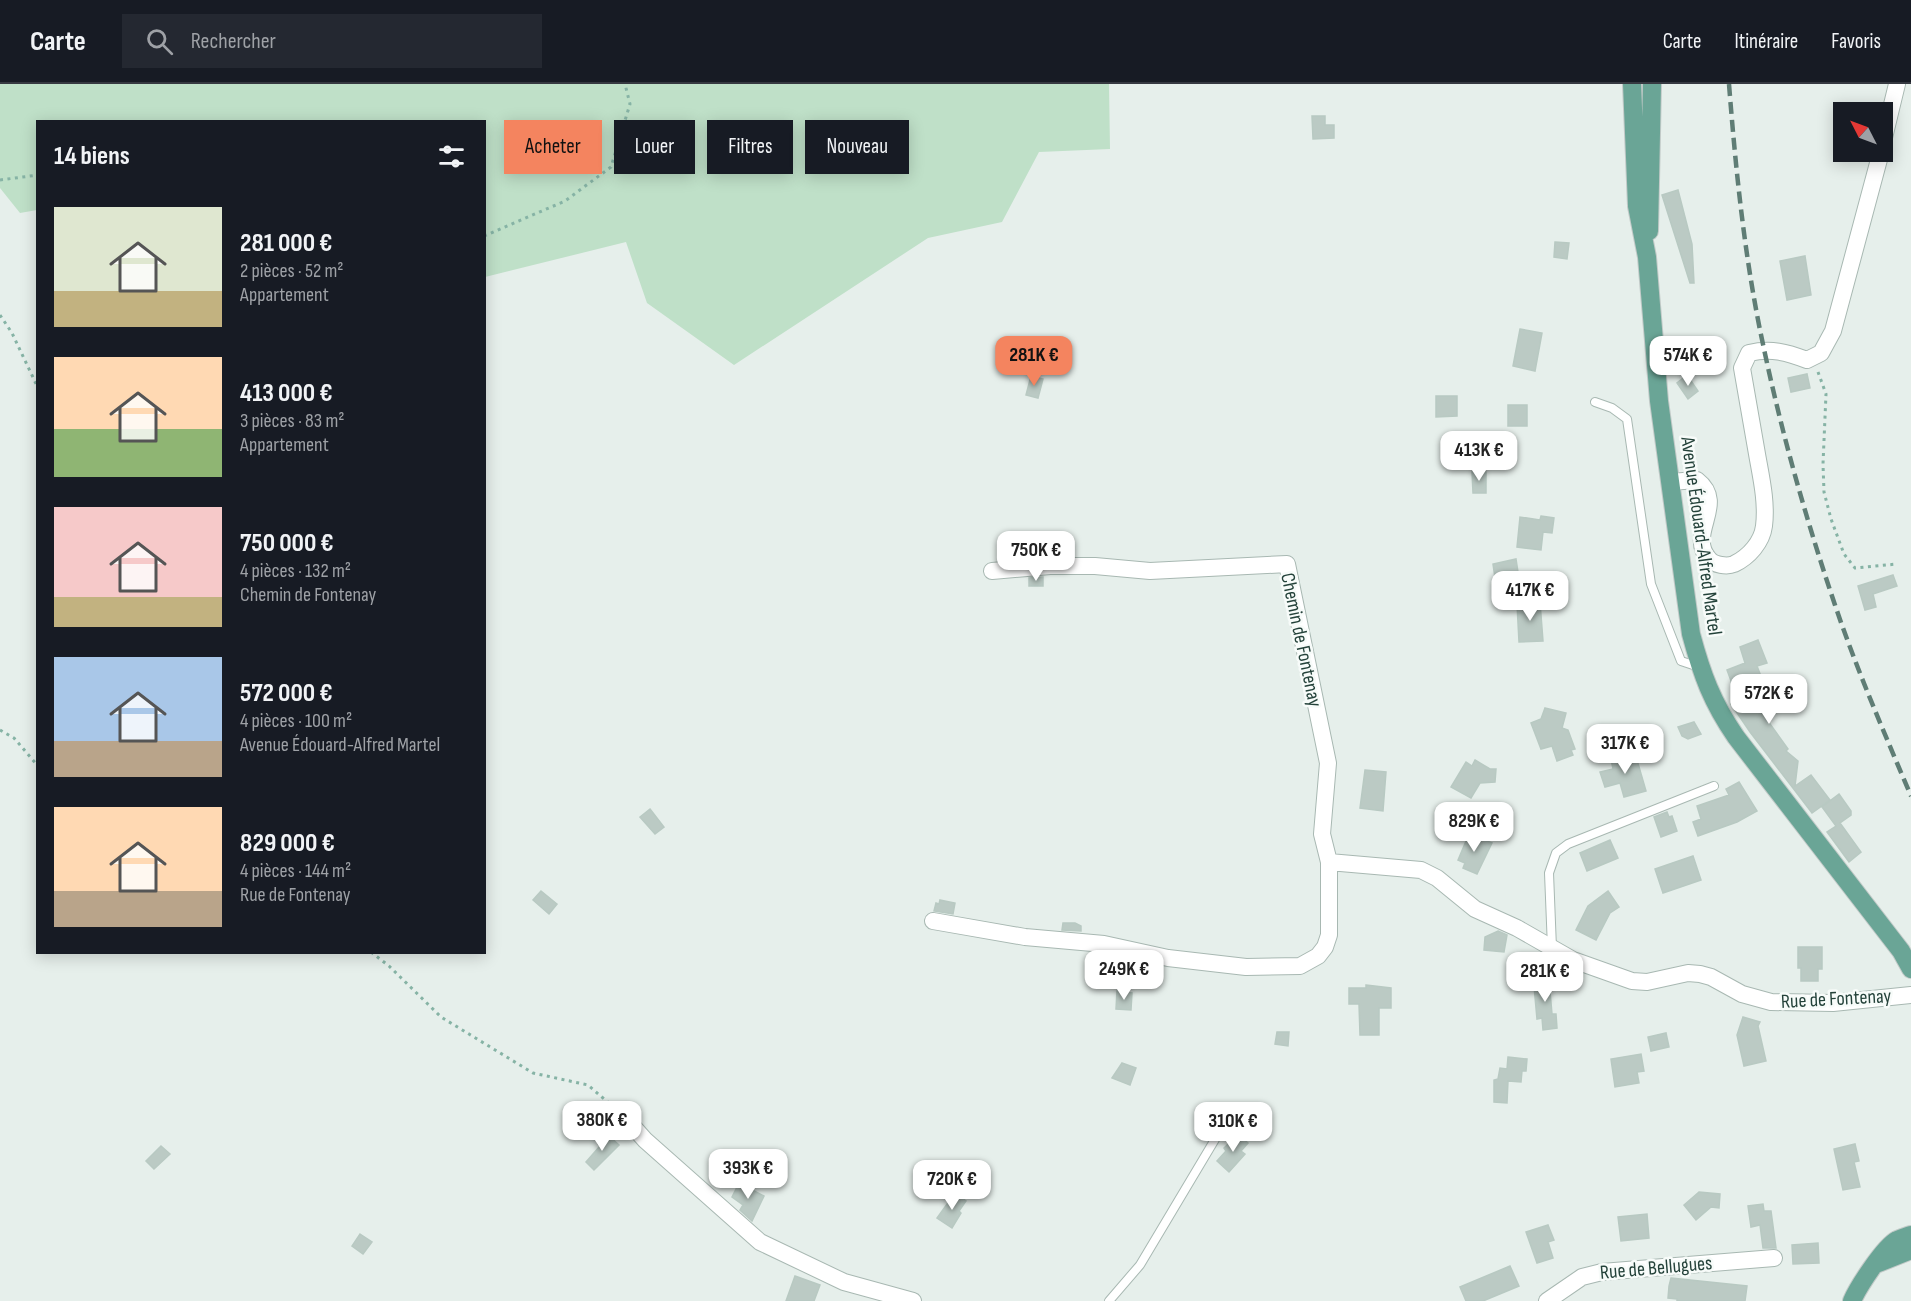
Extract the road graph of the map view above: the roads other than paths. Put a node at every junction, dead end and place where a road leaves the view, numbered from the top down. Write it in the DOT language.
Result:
graph roads {
  1 [pos="1632,84"];
  2 [pos="1652,84"];
  3 [pos="1897,84"];
  4 [pos="1893,102"];
  5 [pos="1878,162"];
  6 [pos="1647,257"];
  7 [pos="1595,402"];
  8 [pos="1670,482"];
  9 [pos="992,571"];
  10 [pos="1700,667"];
  11 [pos="1714,786"];
  12 [pos="1329,862"];
  13 [pos="933,921"];
  14 [pos="1552,948"];
  15 [pos="1911,969"];
  16 [pos="1911,995"];
  17 [pos="621,1113"];
  18 [pos="1217,1136"];
  19 [pos="1911,1235"];
  20 [pos="1911,1250"];
  21 [pos="1774,1258"];
  22 [pos="1876,1264"];
  23 [pos="913,1301"];
  24 [pos="1109,1301"];
  25 [pos="1547,1301"];
  26 [pos="1851,1301"];
  1 -- 6 [label="main road"];
  2 -- 6 [label="main road"];
  3 -- 4 [label="street"];
  5 -- 8 [label="street"];
  6 -- 8 [label="main road, Avenue Édouard-Alfred Martel"];
  7 -- 10 [label="lane"];
  8 -- 10 [label="main road, Avenue Édouard-Alfred Martel"];
  9 -- 12 [label="street, Chemin de Fontenay"];
  10 -- 15 [label="main road, Avenue Édouard-Alfred Martel"];
  11 -- 14 [label="lane"];
  12 -- 13 [label="street"];
  12 -- 14 [label="street, Rue de Fontenay"];
  14 -- 16 [label="street, Rue de Fontenay"];
  17 -- 23 [label="street"];
  18 -- 24 [label="lane"];
  19 -- 22 [label="main road"];
  20 -- 22 [label="main road"];
  21 -- 25 [label="street, Rue de Bellugues"];
  22 -- 26 [label="main road"];
}
